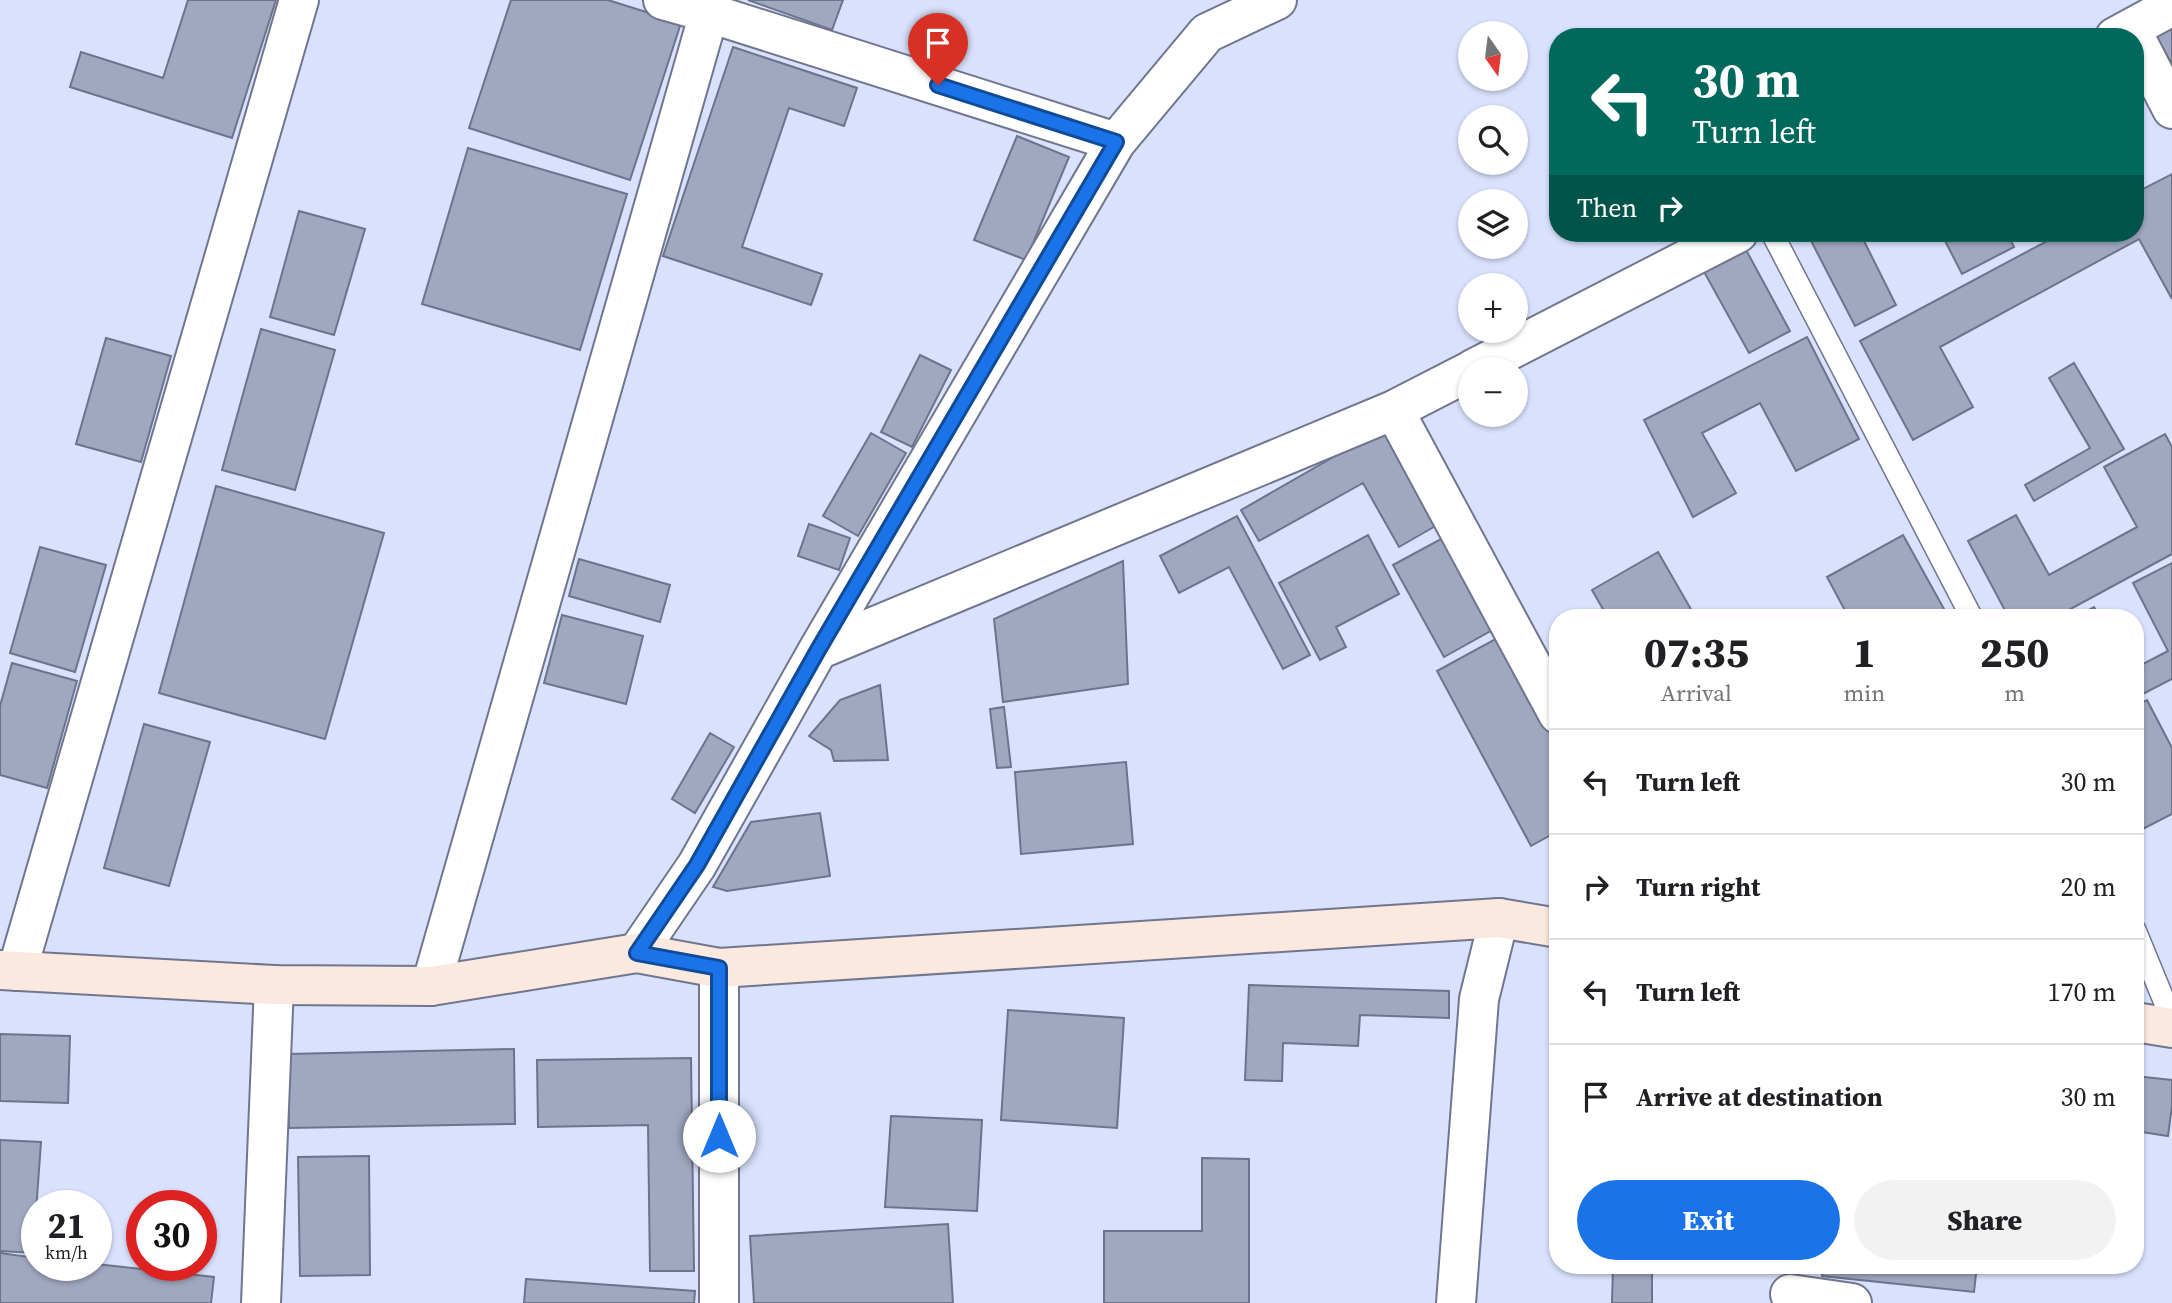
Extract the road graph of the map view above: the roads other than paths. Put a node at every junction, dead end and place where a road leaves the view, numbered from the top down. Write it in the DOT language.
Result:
graph roads {
  1 [pos="299,0"];
  2 [pos="663,0"];
  3 [pos="1278,0"];
  4 [pos="2172,6"];
  5 [pos="709,13"];
  6 [pos="1213,17"];
  7 [pos="2139,28"];
  8 [pos="2144,61"];
  9 [pos="2172,110"];
  10 [pos="1116,142"];
  11 [pos="1721,242"];
  12 [pos="1777,242"];
  13 [pos="1497,357"];
  14 [pos="1458,377"];
  15 [pos="1395,410"];
  16 [pos="1967,609"];
  17 [pos="818,650"];
  18 [pos="1549,697"];
  19 [pos="1499,918"];
  20 [pos="1549,926"];
  21 [pos="2144,952"];
  22 [pos="637,953"];
  23 [pos="719,968"];
  24 [pos="8,971"];
  25 [pos="274,985"];
  26 [pos="431,986"];
  27 [pos="2172,1020"];
  28 [pos="2144,1023"];
  29 [pos="2172,1028"];
  30 [pos="1791,1288"];
  31 [pos="261,1303"];
  32 [pos="719,1303"];
  33 [pos="1456,1303"];
  34 [pos="1852,1303"];
  1 -- 24 [label="street"];
  2 -- 5 [label="street"];
  3 -- 6 [label="street"];
  4 -- 7 [label="street"];
  5 -- 10 [label="street"];
  5 -- 26 [label="street"];
  6 -- 10 [label="street"];
  8 -- 9 [label="street"];
  10 -- 17 [label="street"];
  11 -- 13 [label="street"];
  12 -- 16 [label="lane"];
  14 -- 15 [label="street"];
  15 -- 17 [label="street"];
  15 -- 18 [label="street"];
  17 -- 22 [label="street"];
  19 -- 20 [label="street"];
  19 -- 23 [label="street"];
  19 -- 33 [label="street"];
  21 -- 27 [label="lane"];
  22 -- 23 [label="street"];
  22 -- 26 [label="street"];
  23 -- 32 [label="street"];
  24 -- 25 [label="street"];
  25 -- 26 [label="street"];
  25 -- 31 [label="street"];
  28 -- 29 [label="street"];
  30 -- 34 [label="street"];
}
